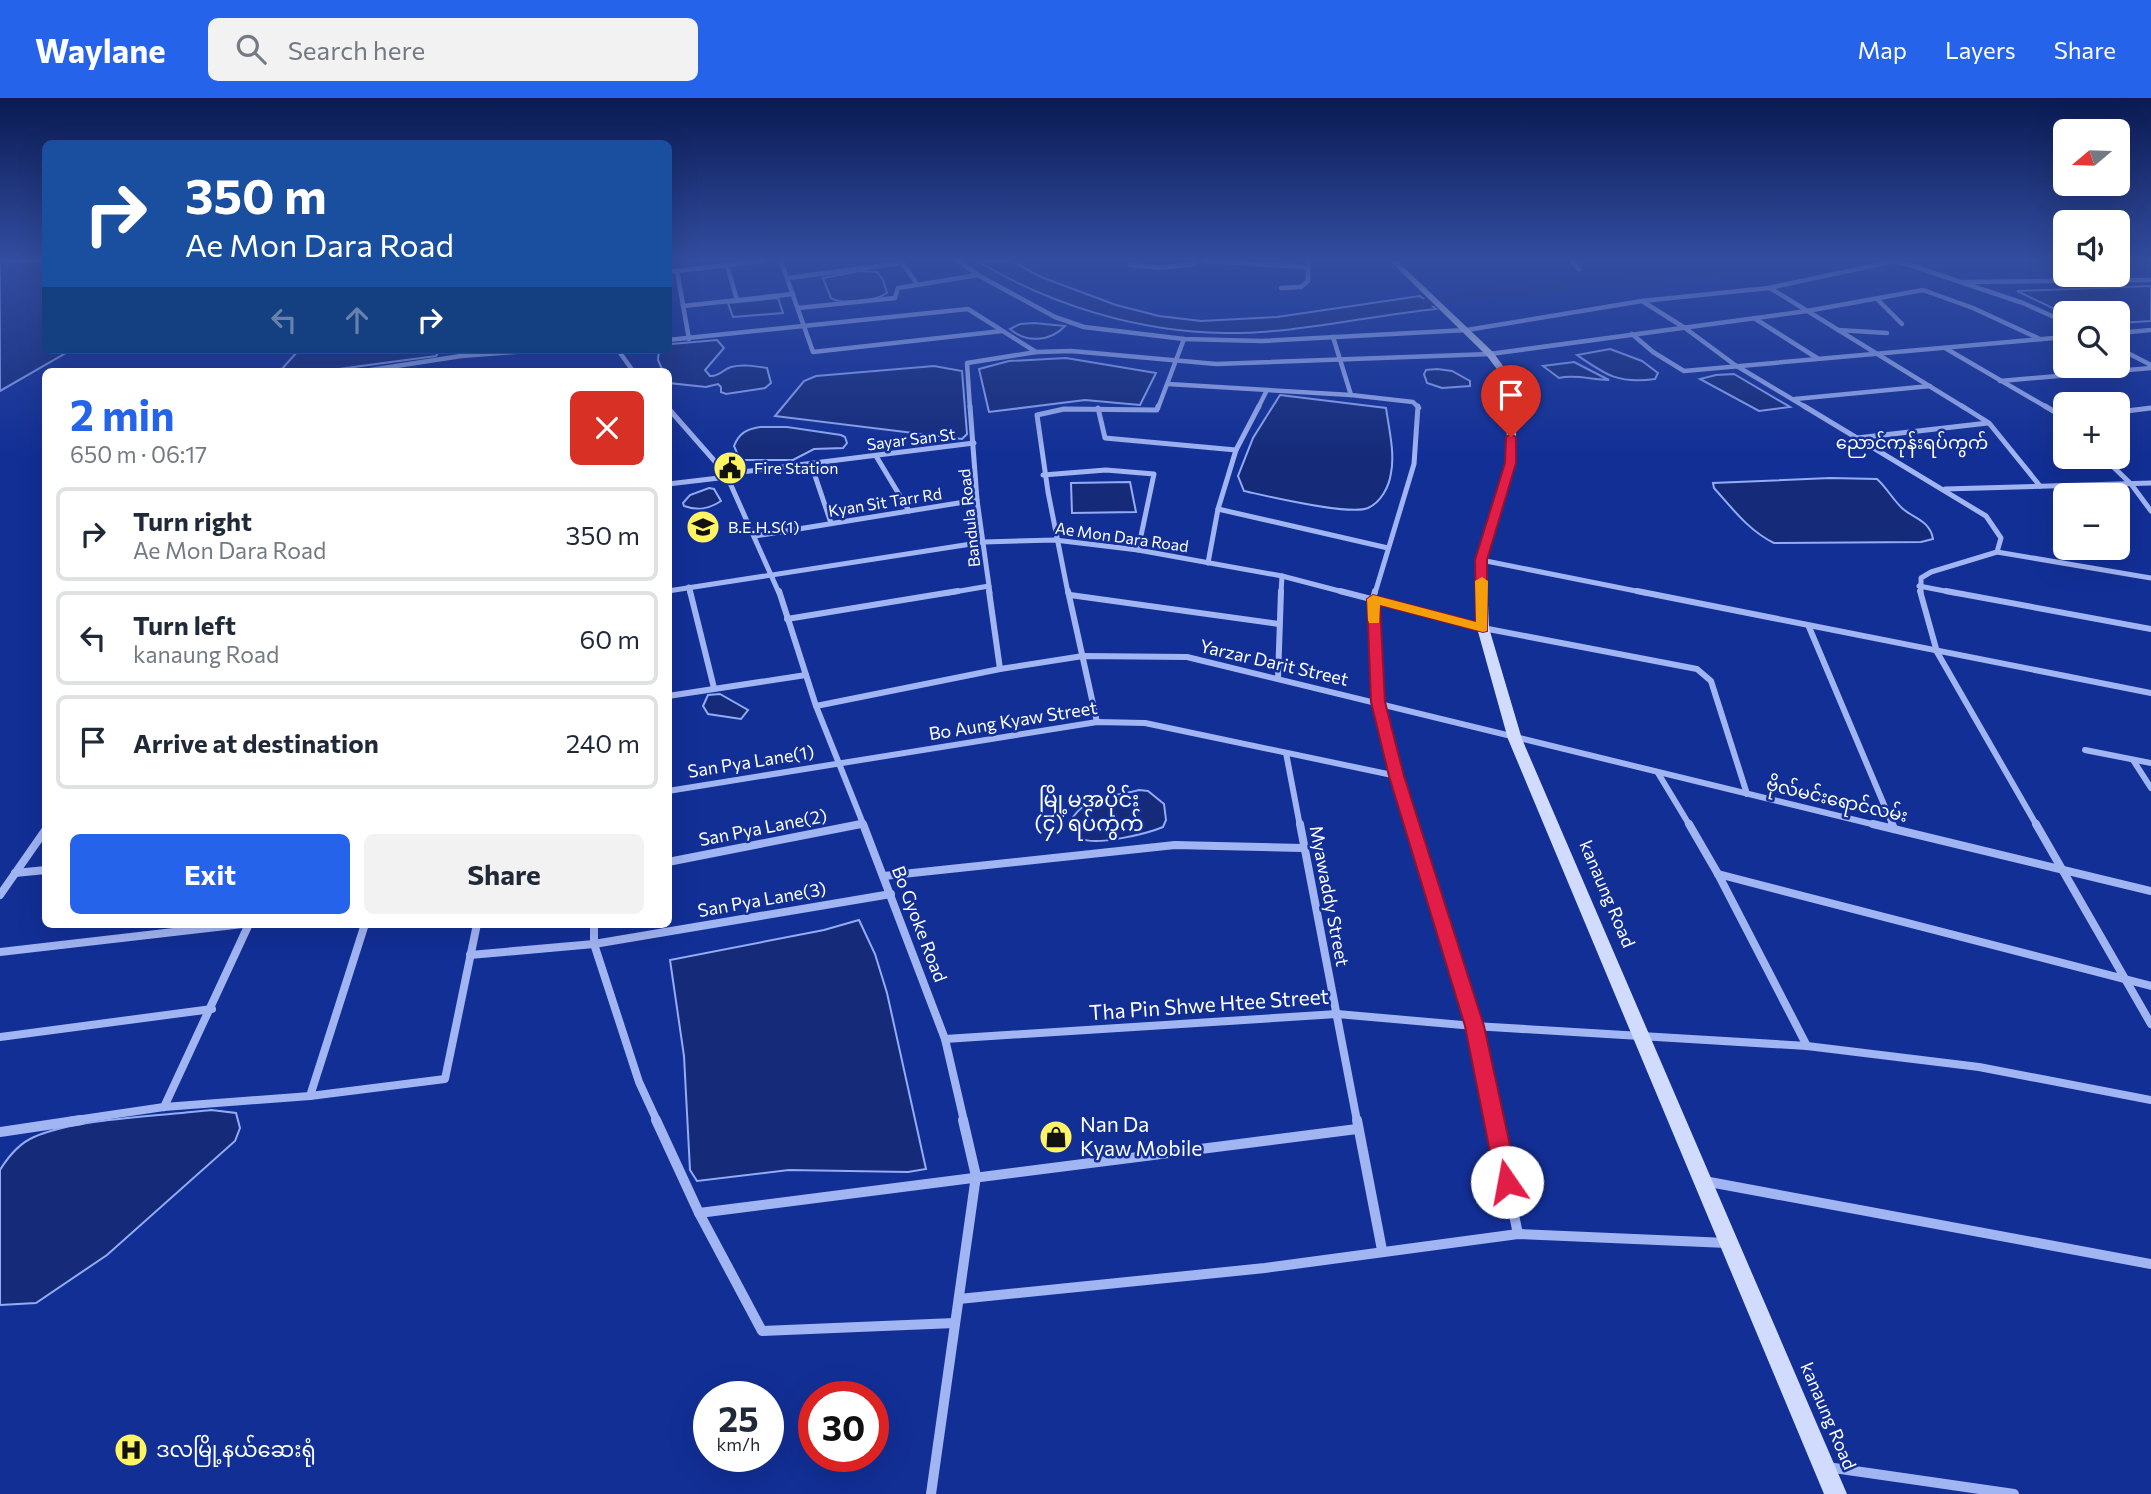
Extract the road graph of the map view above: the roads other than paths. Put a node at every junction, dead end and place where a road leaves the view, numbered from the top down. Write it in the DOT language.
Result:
graph roads {
  1 [pos="687,326"];
  2 [pos="812,326"];
  3 [pos="997,326"];
  4 [pos="1082,326"];
  5 [pos="1463,326"];
  6 [pos="1490,326"];
  7 [pos="1682,326"];
  8 [pos="1698,326"];
  9 [pos="1767,326"];
  10 [pos="1831,326"];
  11 [pos="2012,326"];
  12 [pos="804,327"];
  13 [pos="1685,328"];
  14 [pos="1003,330"];
  15 [pos="1467,330"];
  16 [pos="1837,330"];
  17 [pos="2151,330"];
  18 [pos="2130,332"];
  19 [pos="1887,333"];
  20 [pos="1632,334"];
  21 [pos="1333,337"];
  22 [pos="2053,338"];
  23 [pos="689,339"];
  24 [pos="1184,339"];
  25 [pos="2040,339"];
  26 [pos="672,340"];
  27 [pos="1944,347"];
  28 [pos="1036,352"];
  29 [pos="1872,353"];
  30 [pos="487,354"];
  31 [pos="1490,354"];
  32 [pos="2130,355"];
  33 [pos="461,356"];
  34 [pos="1818,358"];
  35 [pos="1342,361"];
  36 [pos="1177,362"];
  37 [pos="1735,365"];
  38 [pos="2151,367"];
  39 [pos="383,368"];
  40 [pos="2000,381"];
  41 [pos="1168,384"];
  42 [pos="1930,386"];
  43 [pos="1267,390"];
  44 [pos="1351,395"];
  45 [pos="1794,400"];
  46 [pos="1098,408"];
  47 [pos="2151,408"];
  48 [pos="2053,411"];
  49 [pos="2130,411"];
  50 [pos="672,413"];
  51 [pos="1989,423"];
  52 [pos="1857,438"];
  53 [pos="974,443"];
  54 [pos="1236,450"];
  55 [pos="876,456"];
  56 [pos="811,464"];
  57 [pos="2116,469"];
  58 [pos="726,474"];
  59 [pos="1043,475"];
  60 [pos="2129,483"];
  61 [pos="2151,483"];
  62 [pos="672,484"];
  63 [pos="2130,484"];
  64 [pos="2040,486"];
  65 [pos="2053,486"];
  66 [pos="1945,489"];
  67 [pos="977,500"];
  68 [pos="1218,509"];
  69 [pos="909,511"];
  70 [pos="2151,511"];
  71 [pos="831,523"];
  72 [pos="755,536"];
  73 [pos="1055,540"];
  74 [pos="984,542"];
  75 [pos="1388,548"];
  76 [pos="1138,550"];
  77 [pos="1997,552"];
  78 [pos="1481,560"];
  79 [pos="1208,563"];
  80 [pos="773,574"];
  81 [pos="1282,576"];
  82 [pos="2151,578"];
  83 [pos="989,586"];
  84 [pos="1919,586"];
  85 [pos="689,587"];
  86 [pos="672,590"];
  87 [pos="1070,594"];
  88 [pos="1373,599"];
  89 [pos="787,619"];
  90 [pos="1279,624"];
  91 [pos="1809,626"];
  92 [pos="1483,628"];
  93 [pos="2151,629"];
  94 [pos="1937,652"];
  95 [pos="1083,656"];
  96 [pos="1000,669"];
  97 [pos="806,676"];
  98 [pos="1278,678"];
  99 [pos="714,688"];
  100 [pos="2151,693"];
  101 [pos="672,695"];
  102 [pos="1378,702"];
  103 [pos="816,706"];
  104 [pos="1097,722"];
  105 [pos="1515,739"];
  106 [pos="2085,750"];
  107 [pos="1286,753"];
  108 [pos="2133,760"];
  109 [pos="2151,763"];
  110 [pos="839,765"];
  111 [pos="1658,773"];
  112 [pos="1396,776"];
  113 [pos="2151,788"];
  114 [pos="672,790"];
  115 [pos="1747,794"];
  116 [pos="863,824"];
  117 [pos="1894,830"];
  118 [pos="42,834"];
  119 [pos="1303,848"];
  120 [pos="672,861"];
  121 [pos="2062,869"];
  122 [pos="42,870"];
  123 [pos="15,873"];
  124 [pos="1718,874"];
  125 [pos="884,876"];
  126 [pos="2151,891"];
  127 [pos="891,894"];
  128 [pos="0,895"];
  129 [pos="208,928"];
  130 [pos="247,928"];
  131 [pos="364,928"];
  132 [pos="476,928"];
  133 [pos="594,928"];
  134 [pos="594,944"];
  135 [pos="0,952"];
  136 [pos="470,955"];
  137 [pos="2125,979"];
  138 [pos="2151,985"];
  139 [pos="212,1009"];
  140 [pos="1337,1014"];
  141 [pos="2151,1024"];
  142 [pos="1474,1026"];
  143 [pos="1643,1035"];
  144 [pos="0,1037"];
  145 [pos="945,1039"];
  146 [pos="1807,1046"];
  147 [pos="310,1096"];
  148 [pos="2151,1100"];
  149 [pos="164,1107"];
  150 [pos="1357,1129"];
  151 [pos="0,1132"];
  152 [pos="976,1175"];
  153 [pos="1703,1180"];
  154 [pos="699,1213"];
  155 [pos="1518,1234"];
  156 [pos="1730,1243"];
  157 [pos="1382,1250"];
  158 [pos="2151,1264"];
  159 [pos="958,1299"];
  160 [pos="955,1323"];
  161 [pos="1825,1467"];
  162 [pos="931,1494"];
  163 [pos="1836,1494"];
  164 [pos="2014,1494"];
  1 -- 23 [label="street"];
  2 -- 12 [label="street"];
  3 -- 14 [label="street"];
  4 -- 24 [label="street"];
  5 -- 15 [label="street, kanaung Road"];
  6 -- 15 [label="street"];
  7 -- 13 [label="street"];
  8 -- 13 [label="street"];
  9 -- 34 [label="street"];
  10 -- 16 [label="street"];
  11 -- 25 [label="street"];
  12 -- 14 [label="street"];
  12 -- 23 [label="street"];
  13 -- 20 [label="street"];
  13 -- 37 [label="street"];
  14 -- 28 [label="street"];
  15 -- 21 [label="street"];
  15 -- 31 [label="street, kanaung Road"];
  16 -- 19 [label="street"];
  16 -- 29 [label="street"];
  17 -- 18 [label="street"];
  20 -- 31 [label="street"];
  20 -- 37 [label="street"];
  21 -- 24 [label="street"];
  21 -- 35 [label="street"];
  22 -- 25 [label="street"];
  23 -- 26 [label="street"];
  24 -- 36 [label="street"];
  25 -- 27 [label="street"];
  27 -- 29 [label="street"];
  27 -- 40 [label="street"];
  28 -- 36 [label="street"];
  28 -- 53 [label="street, Bandula Road"];
  29 -- 34 [label="street"];
  29 -- 42 [label="street"];
  30 -- 33 [label="street"];
  31 -- 35 [label="street"];
  31 -- 78 [label="street, kanaung Road"];
  32 -- 38 [label="street"];
  33 -- 39 [label="street"];
  34 -- 37 [label="street"];
  35 -- 36 [label="street"];
  35 -- 44 [label="street"];
  36 -- 41 [label="street"];
  37 -- 45 [label="street"];
  38 -- 40 [label="street"];
  40 -- 48 [label="street"];
  41 -- 43 [label="street"];
  41 -- 46 [label="street"];
  42 -- 45 [label="street"];
  42 -- 51 [label="street"];
  43 -- 44 [label="street"];
  43 -- 54 [label="street"];
  44 -- 75 [label="street"];
  45 -- 52 [label="street"];
  46 -- 54 [label="street"];
  46 -- 59 [label="street"];
  47 -- 49 [label="street"];
  50 -- 58 [label="street, Bo Gyoke Road"];
  51 -- 52 [label="street"];
  51 -- 64 [label="street"];
  52 -- 66 [label="street"];
  53 -- 55 [label="street, Sayar San St"];
  53 -- 67 [label="street, Bandula Road"];
  54 -- 68 [label="street"];
  55 -- 56 [label="street, Sayar San St"];
  55 -- 69 [label="street"];
  56 -- 58 [label="street, Sayar San St"];
  56 -- 71 [label="street"];
  57 -- 60 [label="street"];
  58 -- 62 [label="street, Sayar San St"];
  58 -- 72 [label="street, Bo Gyoke Road"];
  59 -- 73 [label="street"];
  59 -- 76 [label="street"];
  61 -- 63 [label="street"];
  63 -- 70 [label="street"];
  64 -- 65 [label="street"];
  64 -- 66 [label="street"];
  66 -- 77 [label="street"];
  67 -- 69 [label="street, Kyan Sit Tarr Rd"];
  67 -- 74 [label="street, Bandula Road"];
  68 -- 75 [label="street"];
  68 -- 79 [label="street"];
  69 -- 71 [label="street, Kyan Sit Tarr Rd"];
  71 -- 72 [label="street, Kyan Sit Tarr Rd"];
  72 -- 80 [label="street, Bo Gyoke Road"];
  73 -- 74 [label="street, Ae Mon Dara Road"];
  73 -- 76 [label="street, Ae Mon Dara Road"];
  73 -- 87 [label="street"];
  74 -- 80 [label="street, Ae Mon Dara Road"];
  74 -- 83 [label="street, Bandula Road"];
  75 -- 88 [label="street"];
  76 -- 79 [label="street, Ae Mon Dara Road"];
  77 -- 82 [label="street"];
  77 -- 84 [label="street"];
  78 -- 91 [label="street"];
  78 -- 92 [label="street, kanaung Road"];
  79 -- 81 [label="street, Ae Mon Dara Road"];
  80 -- 85 [label="street, Ae Mon Dara Road"];
  80 -- 89 [label="street, Bo Gyoke Road"];
  81 -- 88 [label="street, Ae Mon Dara Road"];
  81 -- 90 [label="street"];
  83 -- 89 [label="street"];
  83 -- 96 [label="street, Bandula Road"];
  84 -- 93 [label="street"];
  84 -- 94 [label="street"];
  85 -- 86 [label="street, Ae Mon Dara Road"];
  85 -- 99 [label="street"];
  87 -- 90 [label="street"];
  87 -- 95 [label="street"];
  88 -- 92 [label="street, Ae Mon Dara Road"];
  88 -- 102 [label="street"];
  89 -- 97 [label="street, Bo Gyoke Road"];
  90 -- 98 [label="street"];
  91 -- 94 [label="street"];
  91 -- 117 [label="street"];
  92 -- 105 [label="street, kanaung Road"];
  92 -- 115 [label="street, Ae Mon Dara Road"];
  94 -- 100 [label="street"];
  94 -- 121 [label="street"];
  95 -- 96 [label="street, Yarzar Darit Street"];
  95 -- 98 [label="street, Yarzar Darit Street"];
  95 -- 104 [label="street"];
  96 -- 103 [label="street, Yarzar Darit Street"];
  97 -- 99 [label="street"];
  97 -- 103 [label="street, Bo Gyoke Road"];
  98 -- 102 [label="street, Yarzar Darit Street"];
  99 -- 101 [label="street"];
  102 -- 105 [label="street, Yarzar Darit Street"];
  102 -- 112 [label="street"];
  103 -- 110 [label="street, Bo Gyoke Road"];
  104 -- 107 [label="street, Bo Aung Kyaw Street"];
  104 -- 110 [label="street, Bo Aung Kyaw Street"];
  105 -- 111 [label="street, ဗိုလ်မင်းရောင်လမ်း"];
  105 -- 143 [label="street, kanaung Road"];
  106 -- 108 [label="street"];
  107 -- 112 [label="street, Bo Aung Kyaw Street"];
  107 -- 119 [label="street, Myawaddy Street"];
  108 -- 109 [label="street"];
  108 -- 113 [label="street"];
  110 -- 114 [label="street, San Pya Lane(1)"];
  110 -- 116 [label="street, Bo Gyoke Road"];
  111 -- 115 [label="street, ဗိုလ်မင်းရောင်လမ်း"];
  111 -- 124 [label="street"];
  112 -- 142 [label="street"];
  115 -- 117 [label="street, ဗိုလ်မင်းရောင်လမ်း"];
  116 -- 120 [label="street, San Pya Lane(2)"];
  116 -- 125 [label="street, Bo Gyoke Road"];
  117 -- 121 [label="street, ဗိုလ်မင်းရောင်လမ်း"];
  118 -- 123 [label="street"];
  119 -- 125 [label="street"];
  119 -- 140 [label="street, Myawaddy Street"];
  121 -- 126 [label="street, ဗိုလ်မင်းရောင်လမ်း"];
  121 -- 137 [label="street"];
  122 -- 123 [label="street"];
  123 -- 128 [label="street"];
  124 -- 137 [label="street"];
  124 -- 146 [label="street"];
  125 -- 127 [label="street, Bo Gyoke Road"];
  127 -- 134 [label="street, San Pya Lane(3)"];
  127 -- 145 [label="street, Bo Gyoke Road"];
  129 -- 135 [label="street"];
  130 -- 139 [label="street"];
  131 -- 147 [label="street"];
  132 -- 136 [label="street"];
  133 -- 134 [label="street"];
  134 -- 136 [label="street, San Pya Lane(3)"];
  134 -- 154 [label="street"];
  136 -- 147 [label="street"];
  137 -- 138 [label="street"];
  137 -- 141 [label="street"];
  139 -- 144 [label="street"];
  139 -- 149 [label="street"];
  140 -- 142 [label="street, Tha Pin Shwe Htee Street"];
  140 -- 145 [label="street, Tha Pin Shwe Htee Street"];
  140 -- 150 [label="street, Myawaddy Street"];
  142 -- 143 [label="street, Tha Pin Shwe Htee Street"];
  142 -- 155 [label="street"];
  143 -- 146 [label="street, Tha Pin Shwe Htee Street"];
  143 -- 153 [label="street, kanaung Road"];
  145 -- 152 [label="street, Bo Gyoke Road"];
  146 -- 148 [label="street, Tha Pin Shwe Htee Street"];
  147 -- 149 [label="street"];
  149 -- 151 [label="street"];
  150 -- 152 [label="street"];
  150 -- 157 [label="street, Myawaddy Street"];
  152 -- 154 [label="street"];
  152 -- 159 [label="street, Bo Gyoke Road"];
  153 -- 156 [label="street, kanaung Road"];
  153 -- 158 [label="street"];
  154 -- 160 [label="street"];
  155 -- 156 [label="street"];
  155 -- 157 [label="street"];
  156 -- 161 [label="street, kanaung Road"];
  157 -- 159 [label="street"];
  159 -- 160 [label="street, Bo Gyoke Road"];
  160 -- 162 [label="street, Bo Gyoke Road"];
  161 -- 163 [label="street, kanaung Road"];
  161 -- 164 [label="street"];
}
